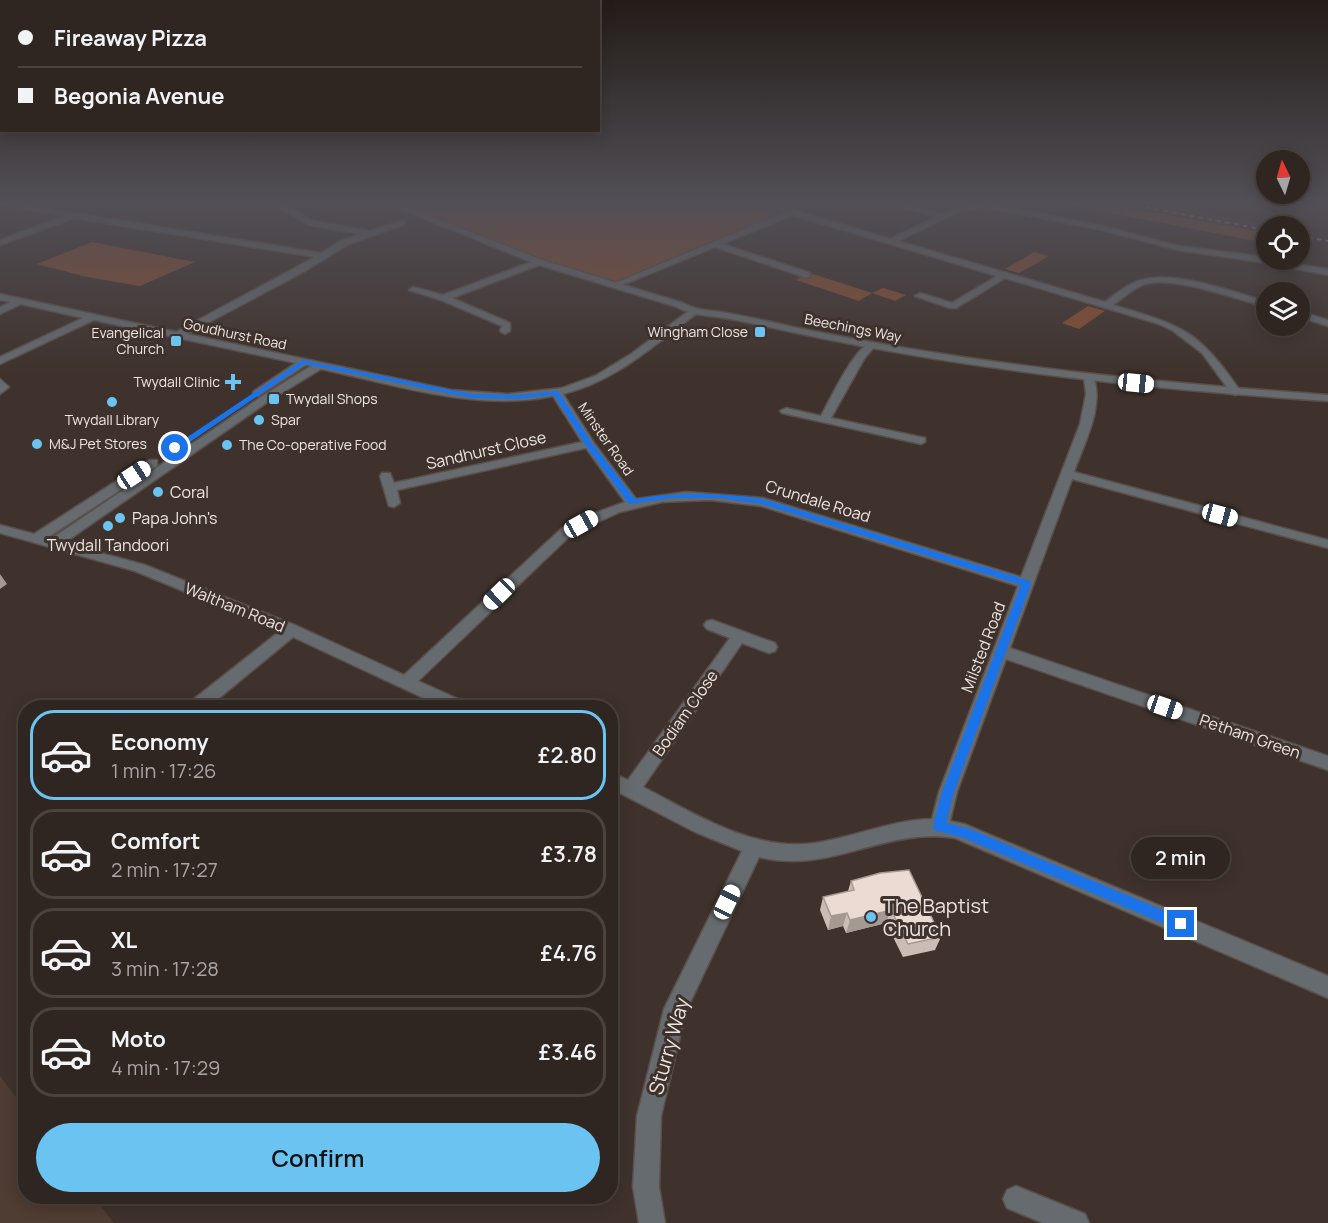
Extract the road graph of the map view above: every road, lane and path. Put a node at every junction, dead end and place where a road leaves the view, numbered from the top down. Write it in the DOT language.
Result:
graph roads {
  1 [pos="313,261"];
  2 [pos="673,261"];
  3 [pos="766,261"];
  4 [pos="963,261"];
  5 [pos="1272,261"];
  6 [pos="539,262"];
  7 [pos="1328,272"];
  8 [pos="1006,274"];
  9 [pos="807,275"];
  10 [pos="612,286"];
  11 [pos="413,290"];
  12 [pos="920,296"];
  13 [pos="0,297"];
  14 [pos="444,298"];
  15 [pos="1256,301"];
  16 [pos="19,302"];
  17 [pos="1108,304"];
  18 [pos="953,306"];
  19 [pos="0,310"];
  20 [pos="693,312"];
  21 [pos="970,312"];
  22 [pos="92,317"];
  23 [pos="1310,317"];
  24 [pos="1328,323"];
  25 [pos="505,331"];
  26 [pos="177,335"];
  27 [pos="870,346"];
  28 [pos="0,361"];
  29 [pos="303,362"];
  30 [pos="320,365"];
  31 [pos="1089,378"];
  32 [pos="0,382"];
  33 [pos="0,391"];
  34 [pos="556,392"];
  35 [pos="1236,392"];
  36 [pos="1328,398"];
  37 [pos="786,411"];
  38 [pos="824,420"];
  39 [pos="921,440"];
  40 [pos="589,444"];
  41 [pos="1068,474"];
  42 [pos="632,502"];
  43 [pos="394,503"];
  44 [pos="0,529"];
  45 [pos="37,538"];
  46 [pos="53,544"];
  47 [pos="1328,544"];
  48 [pos="1027,584"];
  49 [pos="712,625"];
  50 [pos="292,630"];
  51 [pos="739,636"];
  52 [pos="769,647"];
  53 [pos="1001,651"];
  54 [pos="407,682"];
  55 [pos="205,700"];
  56 [pos="444,700"];
  57 [pos="1328,763"];
  58 [pos="618,783"];
  59 [pos="632,789"];
  60 [pos="939,826"];
  61 [pos="754,848"];
  62 [pos="1328,987"];
  63 [pos="1016,1199"];
  64 [pos="652,1223"];
  65 [pos="1076,1223"];
  1 -- 26 [label="street"];
  2 -- 10 [label="street"];
  3 -- 9 [label="street"];
  4 -- 8 [label="street"];
  5 -- 7 [label="street"];
  6 -- 10 [label="street, Beechings Way"];
  6 -- 14 [label="street"];
  8 -- 17 [label="street"];
  8 -- 18 [label="street"];
  10 -- 20 [label="street, Beechings Way"];
  11 -- 14 [label="street"];
  12 -- 18 [label="street"];
  13 -- 16 [label="street, Goudhurst Road"];
  14 -- 25 [label="street"];
  15 -- 17 [label="street"];
  16 -- 19 [label="street"];
  16 -- 22 [label="street, Goudhurst Road"];
  17 -- 35 [label="street"];
  18 -- 21 [label="street"];
  20 -- 27 [label="street, Beechings Way"];
  20 -- 34 [label="street, Goudhurst Road"];
  22 -- 26 [label="street, Goudhurst Road"];
  22 -- 28 [label="street"];
  23 -- 24 [label="street"];
  26 -- 29 [label="street, Goudhurst Road"];
  27 -- 31 [label="street, Beechings Way"];
  27 -- 38 [label="street"];
  29 -- 30 [label="street, Goudhurst Road"];
  29 -- 45 [label="street"];
  30 -- 34 [label="street, Goudhurst Road"];
  30 -- 46 [label="street"];
  31 -- 35 [label="street, Beechings Way"];
  31 -- 41 [label="street, Milsted Road"];
  32 -- 33 [label="street"];
  34 -- 40 [label="street, Minster Road"];
  35 -- 36 [label="street, Beechings Way"];
  37 -- 38 [label="street"];
  38 -- 39 [label="street"];
  40 -- 42 [label="street, Minster Road"];
  40 -- 43 [label="street, Sandhurst Close"];
  41 -- 47 [label="street"];
  41 -- 48 [label="street, Milsted Road"];
  42 -- 48 [label="street, Crundale Road"];
  42 -- 54 [label="street, Crundale Road"];
  44 -- 45 [label="street, Waltham Road"];
  45 -- 46 [label="street, Waltham Road"];
  46 -- 50 [label="street, Waltham Road"];
  48 -- 53 [label="street, Milsted Road"];
  49 -- 51 [label="street"];
  50 -- 54 [label="street, Waltham Road"];
  50 -- 55 [label="street"];
  51 -- 52 [label="street"];
  51 -- 59 [label="street, Bodiam Close"];
  53 -- 57 [label="street, Petham Green"];
  53 -- 60 [label="street, Milsted Road"];
  54 -- 56 [label="street, Waltham Road"];
  58 -- 59 [label="street"];
  59 -- 61 [label="street"];
  60 -- 61 [label="street"];
  60 -- 62 [label="street"];
  61 -- 64 [label="street, Sturry Way"];
  63 -- 65 [label="street"];
}
